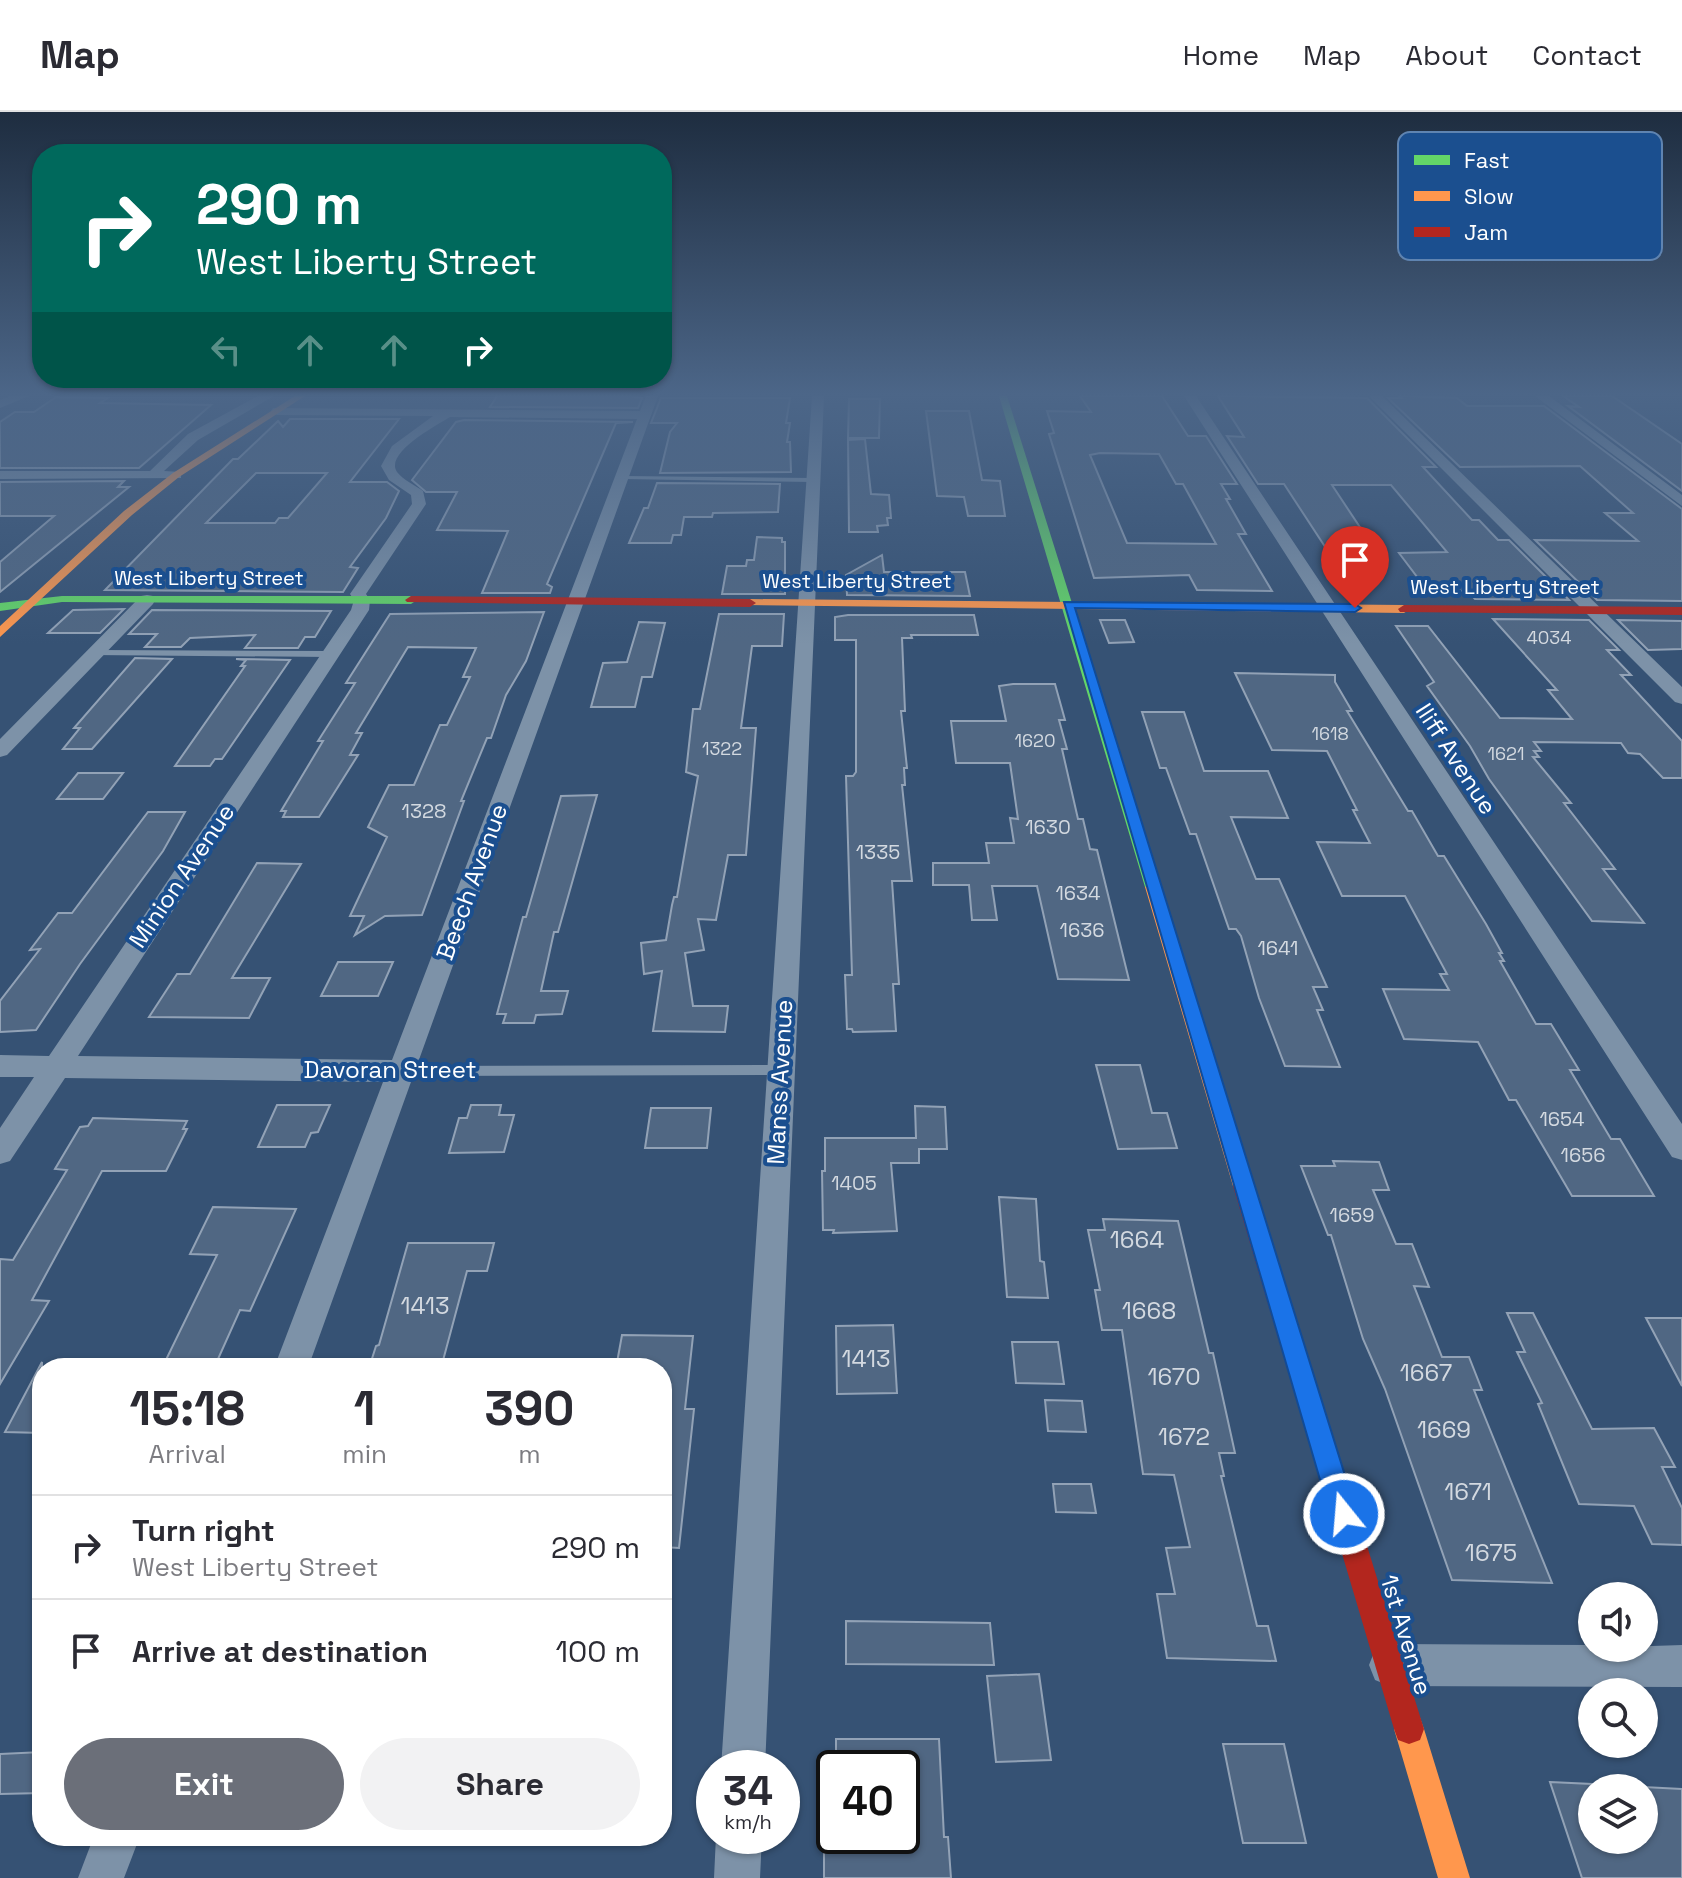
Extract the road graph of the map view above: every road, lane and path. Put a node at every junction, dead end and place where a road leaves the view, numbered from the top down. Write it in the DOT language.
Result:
graph roads {
  1 [pos="172,478"];
  2 [pos="398,478"];
  3 [pos="624,478"];
  4 [pos="663,478"];
  5 [pos="1029,478"];
  6 [pos="1243,478"];
  7 [pos="1458,478"];
  8 [pos="1651,478"];
  9 [pos="812,480"];
  10 [pos="1682,502"];
  11 [pos="147,600"];
  12 [pos="362,600"];
  13 [pos="577,601"];
  14 [pos="33,603"];
  15 [pos="808,603"];
  16 [pos="1068,605"];
  17 [pos="0,607"];
  18 [pos="1326,608"];
  19 [pos="1591,610"];
  20 [pos="1682,611"];
  21 [pos="0,633"];
  22 [pos="95,653"];
  23 [pos="329,654"];
  24 [pos="1682,698"];
  25 [pos="0,751"];
  26 [pos="0,1066"];
  27 [pos="56,1067"];
  28 [pos="780,1070"];
  29 [pos="402,1071"];
  30 [pos="1682,1148"];
  31 [pos="0,1152"];
  32 [pos="295,1358"];
  33 [pos="1390,1665"];
  34 [pos="1682,1666"];
  35 [pos="744,1750"];
  36 [pos="113,1846"];
  37 [pos="738,1854"];
  38 [pos="101,1878"];
  39 [pos="737,1878"];
  40 [pos="1454,1878"];
  1 -- 14 [label="street"];
  2 -- 12 [label="street, Minion Avenue"];
  3 -- 13 [label="street, Beech Avenue"];
  4 -- 9 [label="lane"];
  5 -- 16 [label="street, 1st Avenue"];
  6 -- 18 [label="street, Iliff Avenue"];
  7 -- 19 [label="street"];
  8 -- 10 [label="street"];
  9 -- 15 [label="street, Manss Avenue"];
  11 -- 12 [label="street, West Liberty Street"];
  11 -- 14 [label="street, West Liberty Street"];
  11 -- 22 [label="street"];
  12 -- 13 [label="street, West Liberty Street"];
  12 -- 23 [label="street, Minion Avenue"];
  13 -- 15 [label="street, West Liberty Street"];
  13 -- 29 [label="street, Beech Avenue"];
  14 -- 17 [label="street, West Liberty Street"];
  14 -- 21 [label="street"];
  15 -- 16 [label="street, West Liberty Street"];
  15 -- 28 [label="street, Manss Avenue"];
  16 -- 18 [label="street, West Liberty Street"];
  16 -- 33 [label="street, 1st Avenue"];
  18 -- 19 [label="street, West Liberty Street"];
  18 -- 30 [label="street, Iliff Avenue"];
  19 -- 20 [label="street, West Liberty Street"];
  19 -- 24 [label="street"];
  22 -- 23 [label="lane"];
  22 -- 25 [label="street"];
  23 -- 27 [label="street, Minion Avenue"];
  26 -- 27 [label="street, Davoran Street"];
  27 -- 29 [label="street, Davoran Street"];
  27 -- 31 [label="street, Minion Avenue"];
  28 -- 29 [label="lane, Davoran Street"];
  28 -- 35 [label="street, Manss Avenue"];
  29 -- 32 [label="street, Beech Avenue"];
  33 -- 34 [label="street"];
  33 -- 40 [label="street, 1st Avenue"];
  36 -- 38 [label="street"];
  37 -- 39 [label="street"];
}
